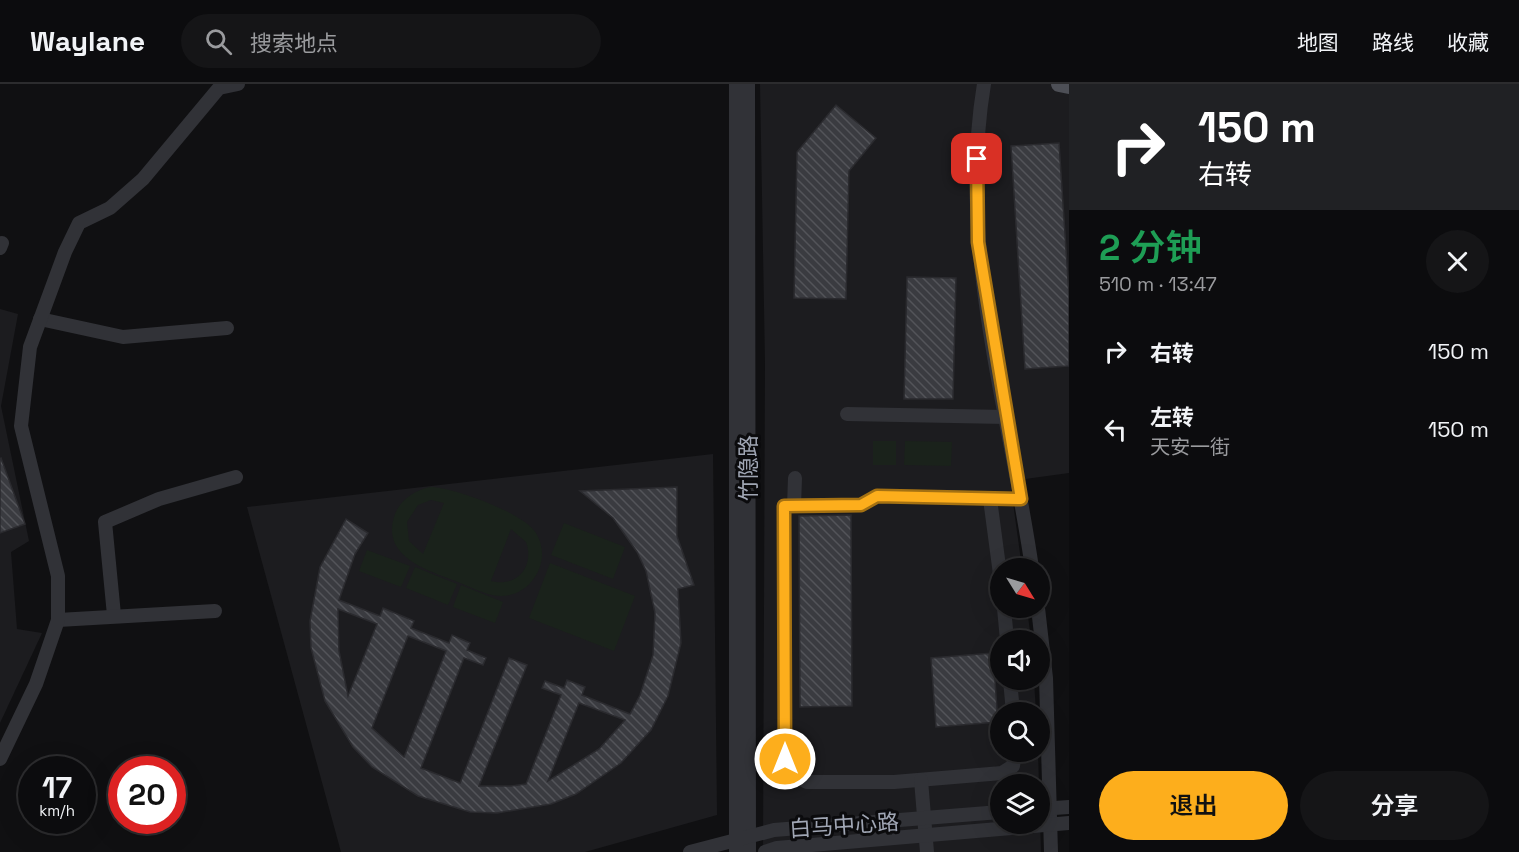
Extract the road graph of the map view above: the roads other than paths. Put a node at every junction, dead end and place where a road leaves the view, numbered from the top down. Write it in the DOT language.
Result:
graph roads {
  1 [pos="238,84"];
  2 [pos="984,84"];
  3 [pos="1059,84"];
  4 [pos="1069,86"];
  5 [pos="742,87"];
  6 [pos="40,319"];
  7 [pos="226,328"];
  8 [pos="847,414"];
  9 [pos="1006,417"];
  10 [pos="236,477"];
  11 [pos="795,478"];
  12 [pos="990,499"];
  13 [pos="1021,499"];
  14 [pos="794,506"];
  15 [pos="998,558"];
  16 [pos="1030,558"];
  17 [pos="215,611"];
  18 [pos="114,615"];
  19 [pos="1039,618"];
  20 [pos="58,620"];
  21 [pos="0,759"];
  22 [pos="1014,762"];
  23 [pos="1045,774"];
  24 [pos="921,780"];
  25 [pos="1069,807"];
  26 [pos="1050,809"];
  27 [pos="990,813"];
  28 [pos="924,819"];
  29 [pos="1069,823"];
  30 [pos="1051,825"];
  31 [pos="926,835"];
  32 [pos="741,843"];
  33 [pos="690,852"];
  34 [pos="749,852"];
  35 [pos="765,852"];
  36 [pos="927,852"];
  37 [pos="1051,852"];
  1 -- 6 [label="street"];
  2 -- 9 [label="street"];
  3 -- 4 [label="main road"];
  5 -- 32 [label="street, 竹隐路"];
  6 -- 7 [label="street"];
  6 -- 20 [label="street"];
  8 -- 9 [label="street"];
  9 -- 13 [label="street"];
  10 -- 18 [label="street"];
  11 -- 14 [label="street"];
  12 -- 13 [label="street"];
  12 -- 14 [label="street"];
  12 -- 15 [label="street"];
  13 -- 16 [label="street"];
  14 -- 24 [label="street"];
  17 -- 18 [label="street"];
  18 -- 20 [label="street"];
  19 -- 23 [label="street"];
  20 -- 21 [label="street"];
  22 -- 24 [label="street"];
  24 -- 28 [label="street"];
  25 -- 26 [label="street"];
  27 -- 28 [label="street, 白马中心路"];
  28 -- 31 [label="street"];
  28 -- 32 [label="street, 白马中心路"];
  29 -- 30 [label="street, 白马中心路"];
  30 -- 31 [label="street, 白马中心路"];
  30 -- 37 [label="street"];
  31 -- 35 [label="street, 白马中心路"];
  31 -- 36 [label="street"];
  32 -- 33 [label="street, 白马中心路"];
  32 -- 34 [label="street, 竹隐路"];
}
